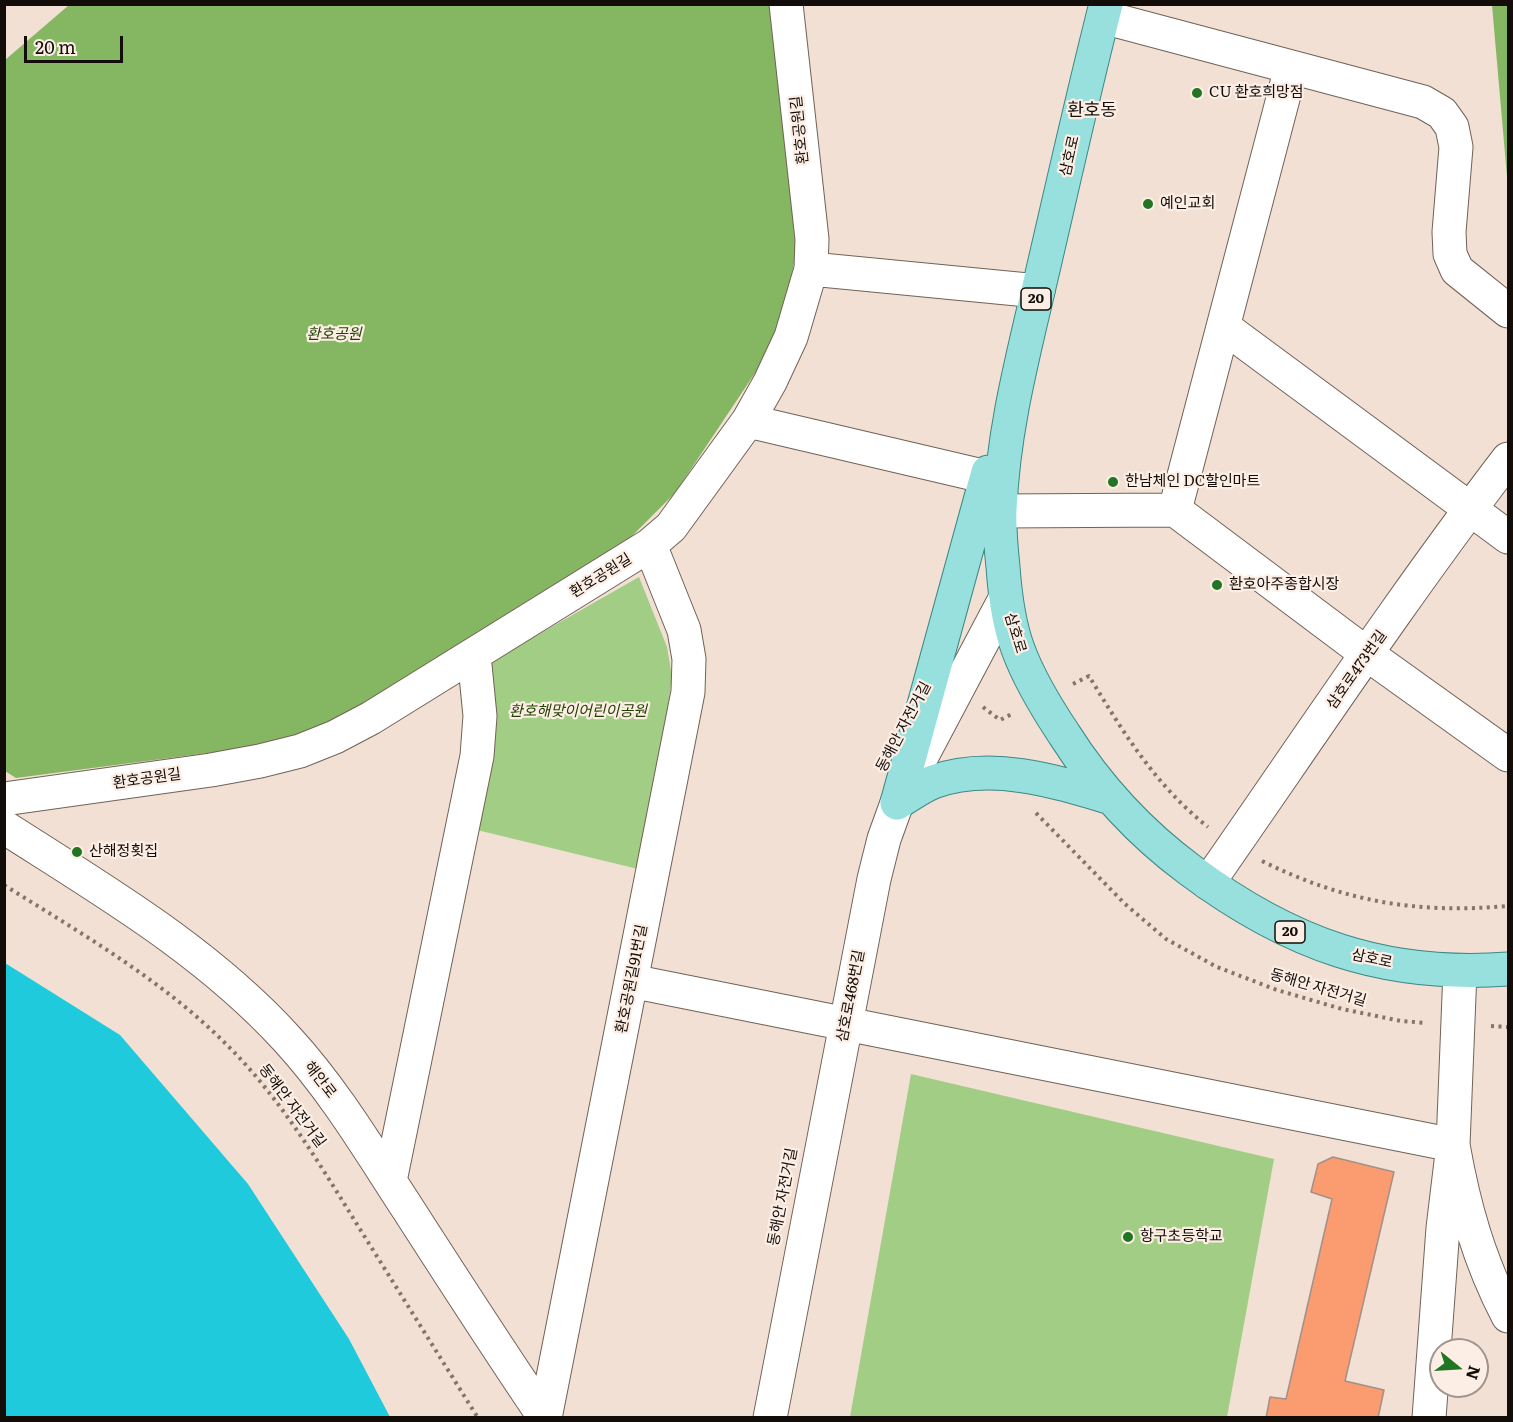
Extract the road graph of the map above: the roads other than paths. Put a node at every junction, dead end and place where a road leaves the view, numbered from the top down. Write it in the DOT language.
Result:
graph roads {
  1 [pos="786,4"];
  2 [pos="1104,11"];
  3 [pos="1291,68"];
  4 [pos="811,269"];
  5 [pos="1038,291"];
  6 [pos="1509,311"];
  7 [pos="1224,327"];
  8 [pos="748,421"];
  9 [pos="1509,459"];
  10 [pos="987,477"];
  11 [pos="1470,509"];
  12 [pos="1175,510"];
  13 [pos="999,511"];
  14 [pos="1509,537"];
  15 [pos="650,546"];
  16 [pos="1005,599"];
  17 [pos="1367,654"];
  18 [pos="474,655"];
  19 [pos="1509,755"];
  20 [pos="1111,798"];
  21 [pos="4,799"];
  22 [pos="897,803"];
  23 [pos="4,827"];
  24 [pos="1208,883"];
  25 [pos="1509,969"];
  26 [pos="1460,971"];
  27 [pos="631,981"];
  28 [pos="846,1025"];
  29 [pos="1453,1146"];
  30 [pos="390,1181"];
  31 [pos="1509,1316"];
  32 [pos="545,1418"];
  33 [pos="770,1418"];
  34 [pos="1429,1418"];
  1 -- 4 [label="street, 환호공원길"];
  2 -- 3 [label="street"];
  2 -- 5 [label="main road, 삼호로 / 20"];
  3 -- 6 [label="street"];
  3 -- 7 [label="street"];
  4 -- 5 [label="street"];
  4 -- 8 [label="street, 환호공원길"];
  5 -- 10 [label="main road"];
  5 -- 13 [label="main road, 삼호로 / 20"];
  7 -- 11 [label="street"];
  7 -- 12 [label="street"];
  8 -- 10 [label="street"];
  8 -- 15 [label="street, 환호공원길"];
  9 -- 11 [label="street, 삼호로473번길"];
  10 -- 22 [label="main road"];
  11 -- 14 [label="street"];
  11 -- 17 [label="street, 삼호로473번길"];
  12 -- 13 [label="street"];
  12 -- 17 [label="street"];
  13 -- 16 [label="main road, 삼호로 / 20"];
  15 -- 18 [label="street, 환호공원길"];
  15 -- 27 [label="street, 환호공원길91번길"];
  16 -- 20 [label="main road, 삼호로 / 20"];
  16 -- 22 [label="street, 삼호로468번길"];
  17 -- 19 [label="street"];
  17 -- 24 [label="street, 삼호로473번길"];
  18 -- 21 [label="street, 환호공원길"];
  18 -- 30 [label="street"];
  20 -- 22 [label="main road"];
  20 -- 24 [label="main road, 삼호로 / 20"];
  22 -- 28 [label="street, 삼호로468번길"];
  23 -- 30 [label="street, 해안로"];
  24 -- 26 [label="main road, 삼호로 / 20"];
  25 -- 26 [label="main road, 삼호로 / 20"];
  26 -- 29 [label="street"];
  27 -- 28 [label="street"];
  27 -- 32 [label="street, 환호공원길91번길"];
  28 -- 29 [label="street"];
  28 -- 33 [label="street, 삼호로468번길"];
  29 -- 31 [label="street"];
  29 -- 34 [label="street"];
  30 -- 32 [label="street, 해안로"];
}
